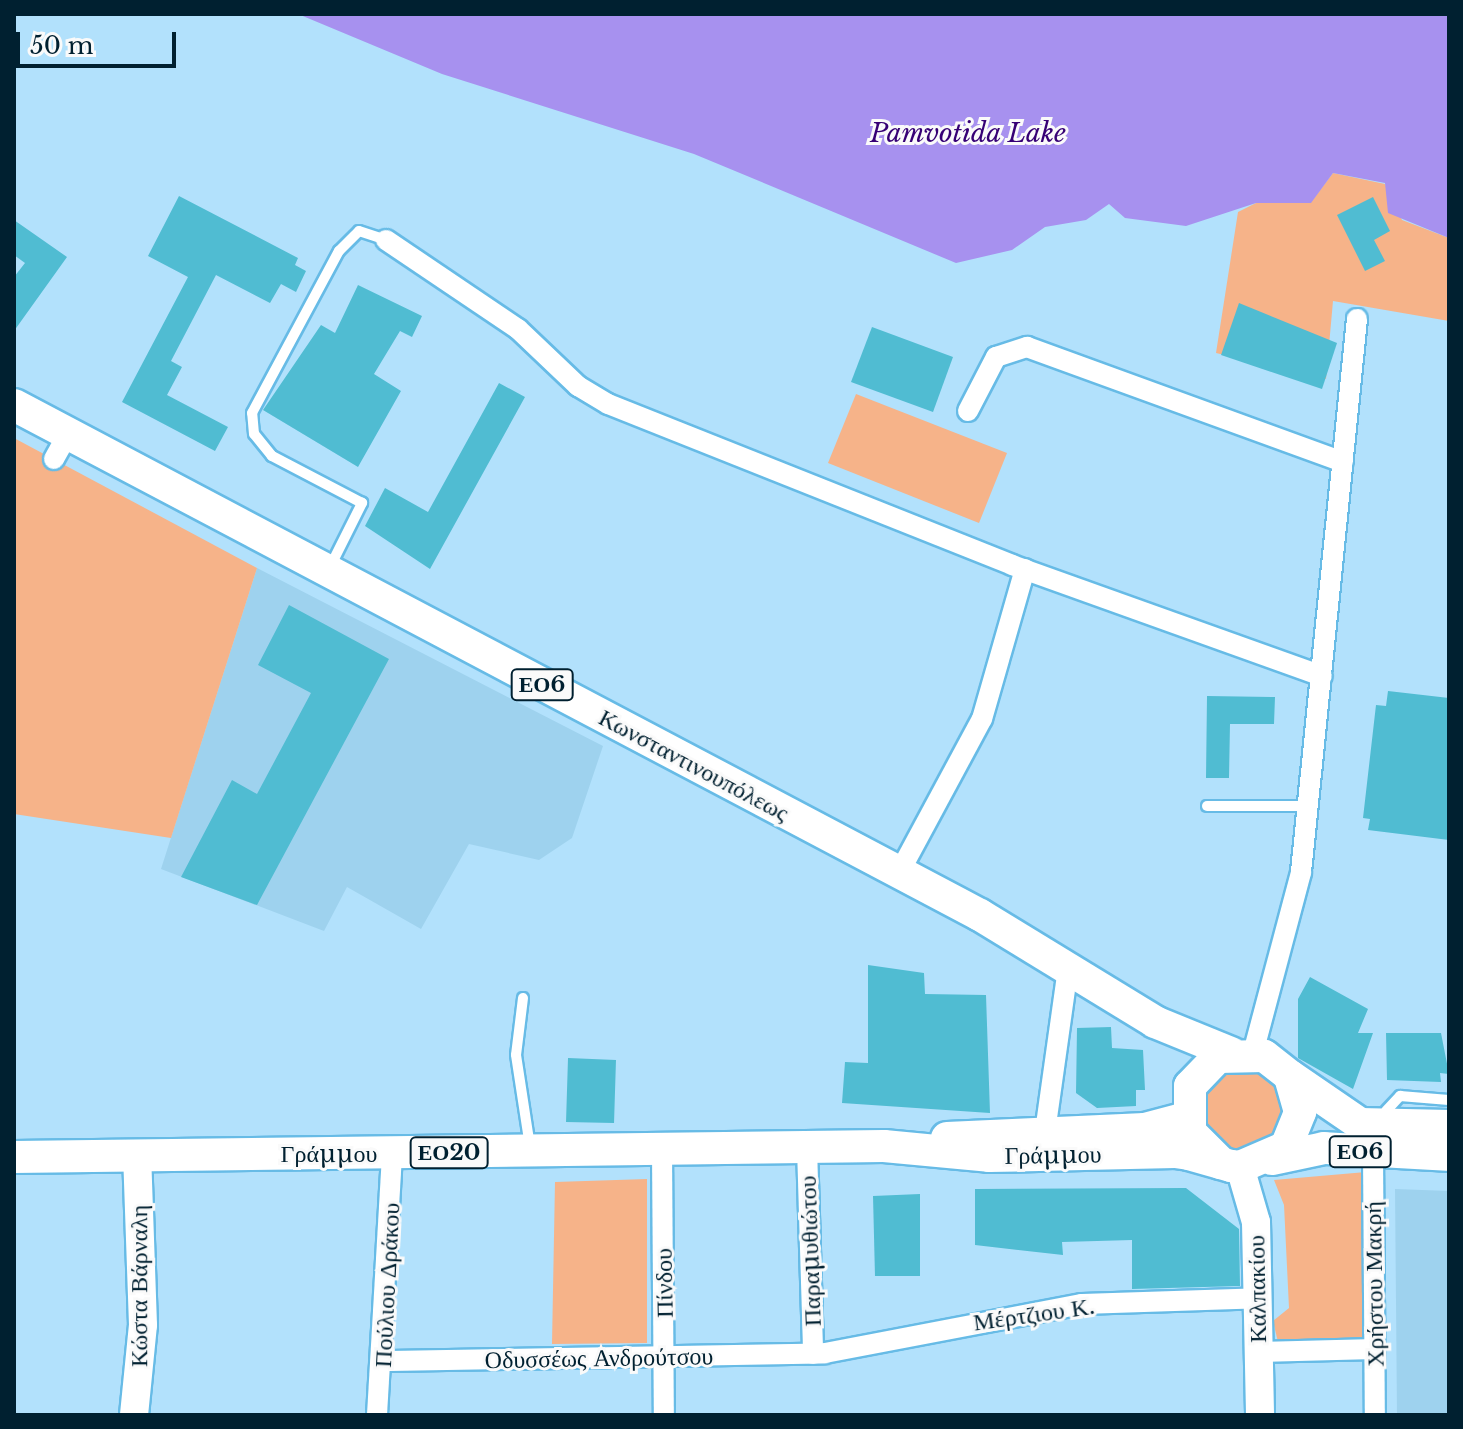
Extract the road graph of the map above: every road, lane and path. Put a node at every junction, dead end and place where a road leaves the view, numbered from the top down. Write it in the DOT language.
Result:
graph roads {
  1 [pos="386,240"];
  2 [pos="1357,319"];
  3 [pos="14,405"];
  4 [pos="968,411"];
  5 [pos="1343,462"];
  6 [pos="1025,569"];
  7 [pos="328,572"];
  8 [pos="1322,676"];
  9 [pos="1207,806"];
  10 [pos="1308,806"];
  11 [pos="899,873"];
  12 [pos="1068,968"];
  13 [pos="523,998"];
  14 [pos="1155,1022"];
  15 [pos="1262,1061"];
  16 [pos="1190,1086"];
  17 [pos="1449,1100"];
  18 [pos="1386,1111"];
  19 [pos="1186,1118"];
  20 [pos="1449,1126"];
  21 [pos="1045,1132"];
  22 [pos="884,1146"];
  23 [pos="807,1147"];
  24 [pos="662,1150"];
  25 [pos="530,1152"];
  26 [pos="1373,1153"];
  27 [pos="392,1154"];
  28 [pos="1449,1155"];
  29 [pos="137,1156"];
  30 [pos="14,1157"];
  31 [pos="1272,1159"];
  32 [pos="1230,1165"];
  33 [pos="1259,1298"];
  34 [pos="1375,1349"];
  35 [pos="1259,1352"];
  36 [pos="813,1354"];
  37 [pos="664,1357"];
  38 [pos="385,1361"];
  39 [pos="134,1415"];
  40 [pos="377,1415"];
  41 [pos="664,1415"];
  42 [pos="1260,1415"];
  43 [pos="1375,1415"];
  1 -- 6 [label="street"];
  1 -- 7 [label="lane"];
  2 -- 5 [label="street"];
  3 -- 7 [label="main road, Κωνσταντινουπόλεως / ΕΟ6"];
  4 -- 5 [label="street"];
  5 -- 8 [label="street"];
  6 -- 8 [label="street"];
  6 -- 11 [label="street"];
  7 -- 11 [label="main road, Κωνσταντινουπόλεως / ΕΟ6"];
  8 -- 10 [label="street"];
  9 -- 10 [label="lane"];
  10 -- 15 [label="street"];
  11 -- 12 [label="main road, Κωνσταντινουπόλεως / ΕΟ6"];
  12 -- 14 [label="main road, Κωνσταντινουπόλεως / ΕΟ6"];
  12 -- 21 [label="street"];
  13 -- 25 [label="lane"];
  14 -- 15 [label="main road, Κωνσταντινουπόλεως / ΕΟ6"];
  14 -- 16 [label="main road, Κωνσταντινουπόλεως / ΕΟ6"];
  15 -- 16 [label="main road"];
  15 -- 20 [label="main road, ΕΟ6"];
  15 -- 31 [label="main road, ΕΟ6"];
  16 -- 19 [label="main road, ΕΟ6"];
  17 -- 18 [label="lane"];
  19 -- 21 [label="main road, Γράμμου / ΕΟ20"];
  19 -- 32 [label="main road"];
  21 -- 22 [label="main road, Γράμμου / ΕΟ20"];
  22 -- 23 [label="main road, Γράμμου / ΕΟ20"];
  22 -- 32 [label="main road, Γράμμου / ΕΟ20"];
  23 -- 24 [label="main road, Γράμμου / ΕΟ20"];
  23 -- 36 [label="street, Παραμυθιώτου"];
  24 -- 25 [label="main road, Γράμμου / ΕΟ20"];
  24 -- 37 [label="street, Πίνδου"];
  25 -- 27 [label="main road, Γράμμου / ΕΟ20"];
  26 -- 28 [label="main road, ΕΟ6"];
  26 -- 31 [label="main road, ΕΟ6"];
  26 -- 34 [label="street, Χρήστου Μακρή"];
  27 -- 29 [label="main road, Γράμμου / ΕΟ20"];
  27 -- 38 [label="street, Πούλιου Δράκου"];
  29 -- 30 [label="main road, Γράμμου / ΕΟ20"];
  29 -- 39 [label="street, Κώστα Βάρναλη"];
  31 -- 32 [label="main road, Γράμμου / ΕΟ6"];
  32 -- 33 [label="street, Καλπακίου"];
  33 -- 35 [label="street, Καλπακίου"];
  33 -- 36 [label="street, Μέρτζιου Κ."];
  34 -- 35 [label="street"];
  34 -- 43 [label="street, Χρήστου Μακρή"];
  35 -- 42 [label="street, Καλπακίου"];
  36 -- 37 [label="street, Οδυσσέως Ανδρούτσου"];
  37 -- 38 [label="street, Οδυσσέως Ανδρούτσου"];
  37 -- 41 [label="street, Πίνδου"];
  38 -- 40 [label="street, Πούλιου Δράκου"];
}
